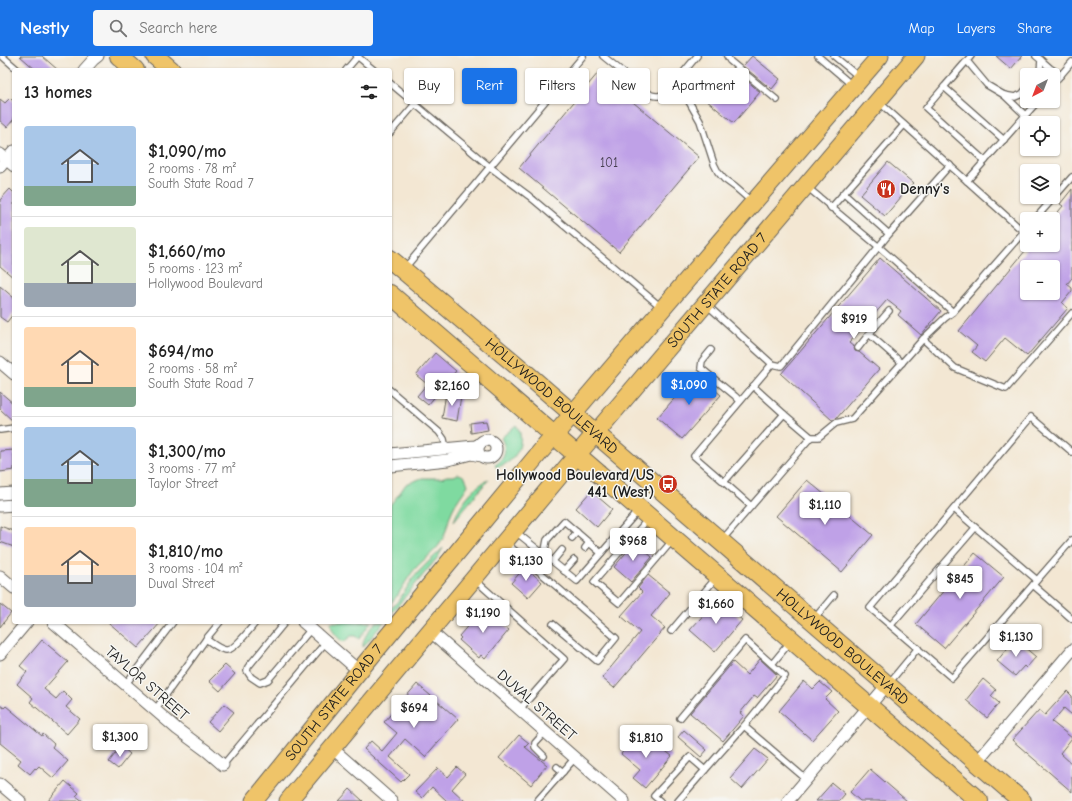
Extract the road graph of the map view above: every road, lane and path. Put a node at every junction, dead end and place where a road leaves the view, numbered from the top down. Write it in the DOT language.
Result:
graph roads {
  1 [pos="2,56"];
  2 [pos="98,56"];
  3 [pos="119,56"];
  4 [pos="155,56"];
  5 [pos="358,56"];
  6 [pos="583,56"];
  7 [pos="603,56"];
  8 [pos="697,56"];
  9 [pos="727,56"];
  10 [pos="818,56"];
  11 [pos="834,56"];
  12 [pos="880,56"];
  13 [pos="916,56"];
  14 [pos="971,56"];
  15 [pos="1038,58"];
  16 [pos="967,61"];
  17 [pos="1072,62"];
  18 [pos="16,68"];
  19 [pos="86,68"];
  20 [pos="133,68"];
  21 [pos="169,68"];
  22 [pos="348,68"];
  23 [pos="372,68"];
  24 [pos="687,68"];
  25 [pos="1039,68"];
  26 [pos="1061,75"];
  27 [pos="857,83"];
  28 [pos="392,85"];
  29 [pos="944,87"];
  30 [pos="404,95"];
  31 [pos="1004,95"];
  32 [pos="1020,95"];
  33 [pos="658,97"];
  34 [pos="777,100"];
  35 [pos="878,101"];
  36 [pos="415,104"];
  37 [pos="690,104"];
  38 [pos="1032,108"];
  39 [pos="1025,115"];
  40 [pos="904,125"];
  41 [pos="392,131"];
  42 [pos="1004,140"];
  43 [pos="985,161"];
  44 [pos="950,165"];
  45 [pos="490,167"];
  46 [pos="1072,177"];
  47 [pos="967,181"];
  48 [pos="805,186"];
  49 [pos="843,193"];
  50 [pos="753,203"];
  51 [pos="831,208"];
  52 [pos="1041,212"];
  53 [pos="1020,226"];
  54 [pos="889,234"];
  55 [pos="1020,236"];
  56 [pos="879,247"];
  57 [pos="397,265"];
  58 [pos="392,296"];
  59 [pos="705,303"];
  60 [pos="663,308"];
  61 [pos="889,311"];
  62 [pos="953,312"];
  63 [pos="1072,313"];
  64 [pos="869,334"];
  65 [pos="923,339"];
  66 [pos="858,348"];
  67 [pos="711,350"];
  68 [pos="0,362"];
  69 [pos="902,362"];
  70 [pos="772,364"];
  71 [pos="12,372"];
  72 [pos="754,386"];
  73 [pos="392,392"];
  74 [pos="740,402"];
  75 [pos="572,414"];
  76 [pos="784,414"];
  77 [pos="12,428"];
  78 [pos="0,430"];
  79 [pos="595,434"];
  80 [pos="554,435"];
  81 [pos="810,437"];
  82 [pos="480,444"];
  83 [pos="446,448"];
  84 [pos="1072,452"];
  85 [pos="392,454"];
  86 [pos="576,455"];
  87 [pos="482,456"];
  88 [pos="392,466"];
  89 [pos="724,482"];
  90 [pos="12,493"];
  91 [pos="0,494"];
  92 [pos="12,505"];
  93 [pos="0,506"];
  94 [pos="751,506"];
  95 [pos="954,509"];
  96 [pos="644,513"];
  97 [pos="975,528"];
  98 [pos="577,532"];
  99 [pos="509,536"];
  100 [pos="572,538"];
  101 [pos="674,539"];
  102 [pos="1072,540"];
  103 [pos="721,541"];
  104 [pos="589,543"];
  105 [pos="584,548"];
  106 [pos="562,550"];
  107 [pos="601,553"];
  108 [pos="544,555"];
  109 [pos="574,560"];
  110 [pos="552,561"];
  111 [pos="564,571"];
  112 [pos="0,576"];
  113 [pos="718,576"];
  114 [pos="473,579"];
  115 [pos="1037,580"];
  116 [pos="1033,585"];
  117 [pos="12,586"];
  118 [pos="834,595"];
  119 [pos="1072,619"];
  120 [pos="813,620"];
  121 [pos="25,624"];
  122 [pos="55,624"];
  123 [pos="172,624"];
  124 [pos="218,624"];
  125 [pos="254,624"];
  126 [pos="283,624"];
  127 [pos="553,624"];
  128 [pos="891,625"];
  129 [pos="307,626"];
  130 [pos="430,631"];
  131 [pos="671,631"];
  132 [pos="206,639"];
  133 [pos="792,640"];
  134 [pos="326,642"];
  135 [pos="918,648"];
  136 [pos="1072,650"];
  137 [pos="0,654"];
  138 [pos="772,664"];
  139 [pos="359,671"];
  140 [pos="126,685"];
  141 [pos="888,685"];
  142 [pos="869,706"];
  143 [pos="520,709"];
  144 [pos="155,710"];
  145 [pos="680,718"];
  146 [pos="744,726"];
  147 [pos="545,732"];
  148 [pos="332,748"];
  149 [pos="544,756"];
  150 [pos="575,758"];
  151 [pos="977,762"];
  152 [pos="223,765"];
  153 [pos="557,767"];
  154 [pos="705,770"];
  155 [pos="563,772"];
  156 [pos="806,779"];
  157 [pos="0,784"];
  158 [pos="976,800"];
  159 [pos="20,801"];
  160 [pos="254,801"];
  161 [pos="288,801"];
  162 [pos="392,801"];
  163 [pos="537,801"];
  164 [pos="624,801"];
  165 [pos="660,801"];
  166 [pos="678,801"];
  167 [pos="788,801"];
  168 [pos="1022,801"];
  1 -- 18 [label="lane"];
  2 -- 19 [label="street"];
  3 -- 20 [label="highway"];
  4 -- 21 [label="highway"];
  5 -- 22 [label="lane"];
  5 -- 23 [label="lane"];
  6 -- 45 [label="lane"];
  7 -- 33 [label="lane"];
  8 -- 24 [label="lane"];
  9 -- 34 [label="lane"];
  10 -- 27 [label="lane"];
  11 -- 27 [label="lane"];
  12 -- 27 [label="main road, SOUTH STATE ROAD 7"];
  13 -- 35 [label="main road, SOUTH STATE ROAD 7"];
  14 -- 16 [label="lane"];
  15 -- 25 [label="lane"];
  15 -- 26 [label="lane"];
  16 -- 29 [label="lane"];
  16 -- 31 [label="lane"];
  17 -- 26 [label="lane"];
  27 -- 50 [label="main road, SOUTH STATE ROAD 7"];
  28 -- 30 [label="lane"];
  29 -- 42 [label="lane"];
  29 -- 43 [label="lane"];
  31 -- 32 [label="lane"];
  31 -- 39 [label="lane"];
  35 -- 40 [label="lane"];
  35 -- 48 [label="main road, SOUTH STATE ROAD 7"];
  36 -- 41 [label="lane"];
  36 -- 45 [label="lane"];
  37 -- 50 [label="lane"];
  38 -- 39 [label="lane"];
  39 -- 42 [label="lane"];
  40 -- 44 [label="lane"];
  40 -- 49 [label="lane"];
  42 -- 43 [label="lane"];
  43 -- 47 [label="lane"];
  44 -- 47 [label="lane"];
  44 -- 54 [label="lane"];
  45 -- 57 [label="lane"];
  45 -- 60 [label="lane"];
  46 -- 52 [label="lane"];
  47 -- 53 [label="lane"];
  48 -- 51 [label="lane"];
  48 -- 59 [label="main road, SOUTH STATE ROAD 7"];
  49 -- 51 [label="lane"];
  49 -- 54 [label="lane"];
  50 -- 60 [label="main road, SOUTH STATE ROAD 7"];
  51 -- 56 [label="lane"];
  54 -- 56 [label="lane"];
  55 -- 62 [label="lane"];
  56 -- 62 [label="lane"];
  56 -- 70 [label="lane"];
  57 -- 75 [label="highway, HOLLYWOOD BOULEVARD"];
  58 -- 80 [label="highway, HOLLYWOOD BOULEVARD"];
  59 -- 70 [label="lane"];
  59 -- 79 [label="main road, SOUTH STATE ROAD 7"];
  60 -- 75 [label="main road, SOUTH STATE ROAD 7"];
  61 -- 64 [label="lane"];
  62 -- 65 [label="lane"];
  63 -- 65 [label="lane"];
  64 -- 66 [label="lane"];
  64 -- 69 [label="lane"];
  65 -- 69 [label="lane"];
  67 -- 74 [label="lane"];
  68 -- 71 [label="street"];
  69 -- 81 [label="lane"];
  70 -- 72 [label="lane"];
  72 -- 74 [label="lane"];
  72 -- 76 [label="lane"];
  73 -- 83 [label="lane"];
  74 -- 89 [label="lane"];
  75 -- 79 [label="highway, HOLLYWOOD BOULEVARD"];
  75 -- 80 [label="main road, SOUTH STATE ROAD 7"];
  76 -- 81 [label="lane"];
  76 -- 89 [label="lane"];
  77 -- 78 [label="lane"];
  79 -- 86 [label="main road, SOUTH STATE ROAD 7"];
  79 -- 103 [label="highway, HOLLYWOOD BOULEVARD"];
  80 -- 86 [label="highway, HOLLYWOOD BOULEVARD"];
  80 -- 139 [label="main road, SOUTH STATE ROAD 7"];
  81 -- 94 [label="lane"];
  82 -- 83 [label="street"];
  82 -- 87 [label="street"];
  82 -- 87 [label="street"];
  83 -- 85 [label="street"];
  84 -- 95 [label="lane"];
  86 -- 96 [label="highway, HOLLYWOOD BOULEVARD"];
  86 -- 99 [label="main road, SOUTH STATE ROAD 7"];
  87 -- 88 [label="street"];
  89 -- 94 [label="lane"];
  90 -- 91 [label="street"];
  92 -- 93 [label="street"];
  94 -- 103 [label="lane"];
  95 -- 97 [label="lane"];
  95 -- 128 [label="lane"];
  96 -- 101 [label="highway, HOLLYWOOD BOULEVARD"];
  96 -- 101 [label="lane"];
  96 -- 107 [label="lane"];
  97 -- 115 [label="lane"];
  97 -- 128 [label="lane"];
  98 -- 100 [label="lane"];
  98 -- 104 [label="lane"];
  98 -- 108 [label="lane"];
  99 -- 108 [label="lane"];
  99 -- 114 [label="main road, SOUTH STATE ROAD 7"];
  99 -- 127 [label="lane"];
  101 -- 113 [label="highway, HOLLYWOOD BOULEVARD"];
  102 -- 115 [label="lane"];
  103 -- 120 [label="highway, HOLLYWOOD BOULEVARD"];
  104 -- 105 [label="lane"];
  104 -- 107 [label="lane"];
  106 -- 110 [label="lane"];
  107 -- 111 [label="lane"];
  108 -- 110 [label="lane"];
  109 -- 111 [label="lane"];
  110 -- 111 [label="lane"];
  112 -- 117 [label="street"];
  113 -- 131 [label="lane"];
  113 -- 133 [label="highway, HOLLYWOOD BOULEVARD"];
  114 -- 130 [label="main road, SOUTH STATE ROAD 7"];
  114 -- 143 [label="lane"];
  115 -- 116 [label="lane"];
  116 -- 119 [label="lane"];
  116 -- 135 [label="lane"];
  118 -- 120 [label="lane"];
  120 -- 141 [label="highway, HOLLYWOOD BOULEVARD"];
  121 -- 137 [label="street"];
  122 -- 140 [label="street, TAYLOR STREET"];
  123 -- 140 [label="lane"];
  124 -- 132 [label="lane"];
  125 -- 132 [label="lane"];
  126 -- 129 [label="lane"];
  128 -- 135 [label="lane"];
  129 -- 134 [label="street"];
  130 -- 143 [label="street, DUVAL STREET"];
  130 -- 148 [label="main road, SOUTH STATE ROAD 7"];
  132 -- 144 [label="lane"];
  133 -- 138 [label="lane"];
  133 -- 142 [label="highway, HOLLYWOOD BOULEVARD"];
  134 -- 139 [label="street"];
  134 -- 152 [label="lane"];
  135 -- 141 [label="lane"];
  136 -- 151 [label="street"];
  138 -- 145 [label="lane"];
  138 -- 146 [label="lane"];
  139 -- 160 [label="main road, SOUTH STATE ROAD 7"];
  140 -- 144 [label="street, TAYLOR STREET"];
  141 -- 142 [label="street"];
  141 -- 151 [label="highway, HOLLYWOOD BOULEVARD"];
  142 -- 156 [label="street"];
  142 -- 158 [label="highway, HOLLYWOOD BOULEVARD"];
  143 -- 147 [label="street, DUVAL STREET"];
  144 -- 152 [label="street, TAYLOR STREET"];
  146 -- 154 [label="lane"];
  146 -- 156 [label="lane"];
  147 -- 149 [label="lane"];
  147 -- 150 [label="street, DUVAL STREET"];
  148 -- 161 [label="main road, SOUTH STATE ROAD 7"];
  148 -- 162 [label="street"];
  150 -- 155 [label="lane"];
  150 -- 164 [label="street, DUVAL STREET"];
  151 -- 168 [label="highway, HOLLYWOOD BOULEVARD"];
  153 -- 155 [label="lane"];
  154 -- 165 [label="lane"];
  154 -- 166 [label="lane"];
  155 -- 163 [label="lane"];
  156 -- 167 [label="street"];
  157 -- 159 [label="street"];
}
